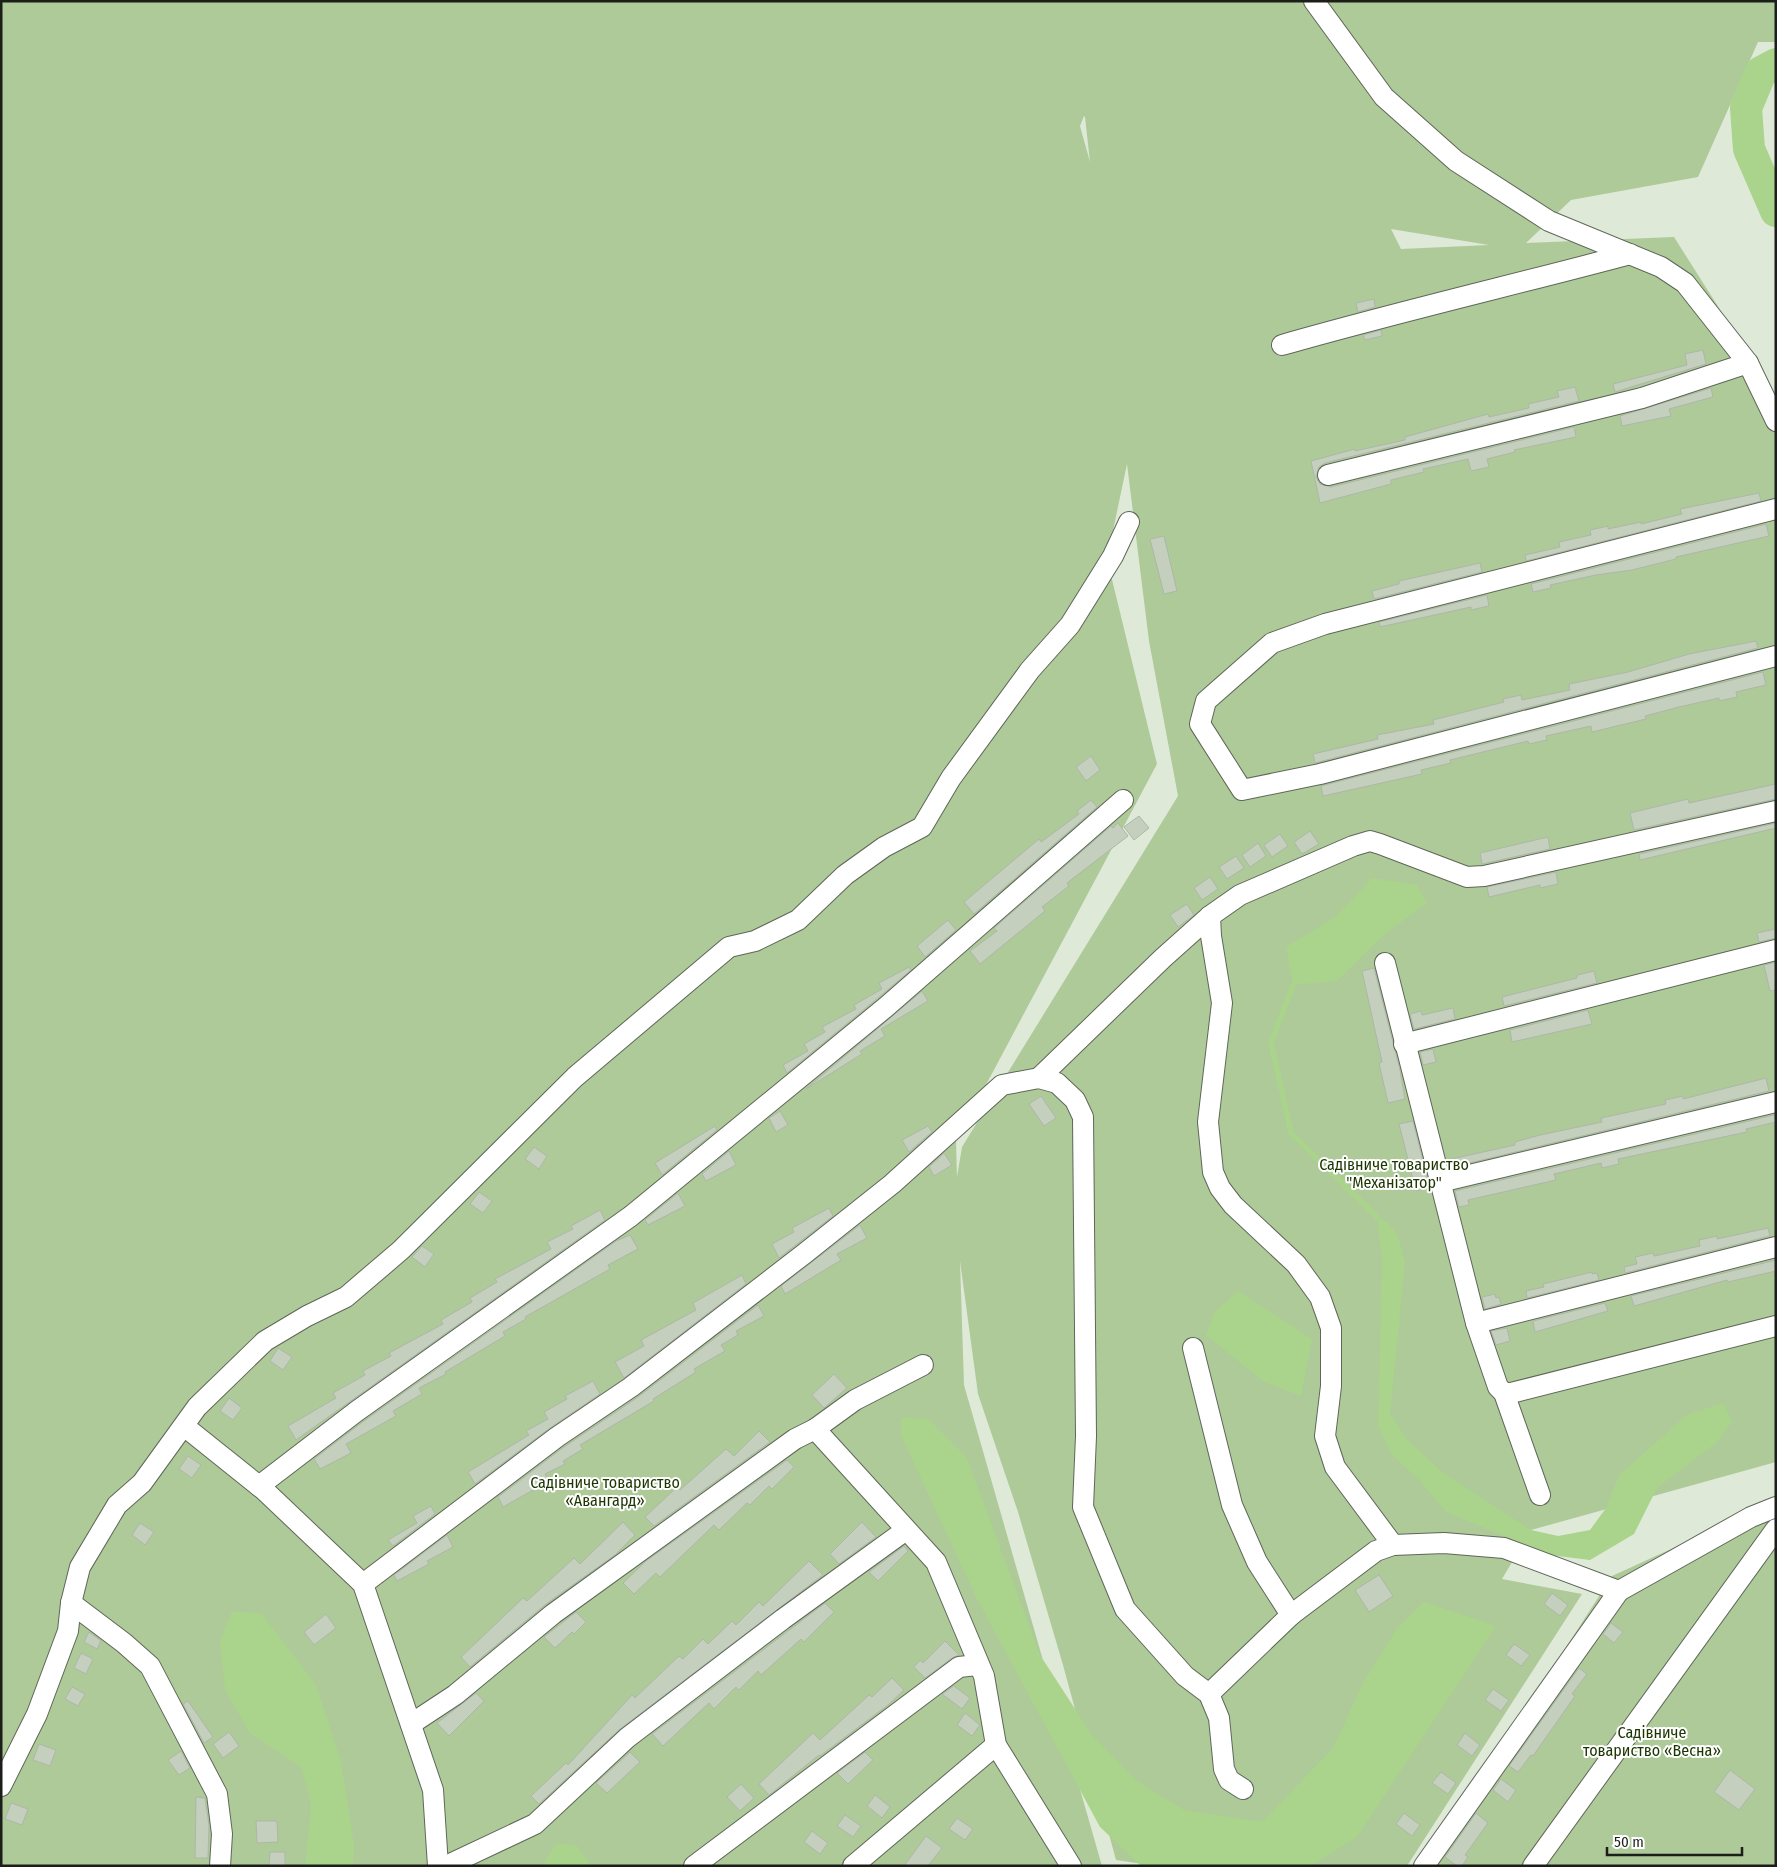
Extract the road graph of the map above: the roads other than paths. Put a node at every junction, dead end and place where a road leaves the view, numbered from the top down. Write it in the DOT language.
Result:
graph roads {
  1 [pos="1314,1"];
  2 [pos="1630,254"];
  3 [pos="1282,345"];
  4 [pos="1748,363"];
  5 [pos="1776,421"];
  6 [pos="1328,475"];
  7 [pos="1776,509"];
  8 [pos="1129,522"];
  9 [pos="1776,656"];
  10 [pos="1123,800"];
  11 [pos="1776,810"];
  12 [pos="1210,916"];
  13 [pos="1776,950"];
  14 [pos="1385,963"];
  15 [pos="1404,1044"];
  16 [pos="1039,1078"];
  17 [pos="1776,1102"];
  18 [pos="1440,1182"];
  19 [pos="1776,1248"];
  20 [pos="1476,1323"];
  21 [pos="1776,1326"];
  22 [pos="1193,1348"];
  23 [pos="923,1365"];
  24 [pos="1504,1392"];
  25 [pos="184,1426"];
  26 [pos="815,1429"];
  27 [pos="259,1486"];
  28 [pos="1540,1496"];
  29 [pos="1776,1507"];
  30 [pos="1776,1529"];
  31 [pos="906,1530"];
  32 [pos="1393,1545"];
  33 [pos="363,1584"];
  34 [pos="1619,1591"];
  35 [pos="71,1603"];
  36 [pos="1291,1615"];
  37 [pos="977,1665"];
  38 [pos="1209,1694"];
  39 [pos="411,1724"];
  40 [pos="996,1745"];
  41 [pos="1,1786"];
  42 [pos="1243,1789"];
  43 [pos="220,1866"];
  44 [pos="438,1866"];
  45 [pos="446,1866"];
  46 [pos="694,1866"];
  47 [pos="853,1866"];
  48 [pos="1071,1866"];
  49 [pos="1424,1866"];
  50 [pos="1533,1866"];
  1 -- 2 [label="street"];
  2 -- 3 [label="street"];
  2 -- 4 [label="street"];
  4 -- 5 [label="street"];
  4 -- 6 [label="street"];
  7 -- 9 [label="street"];
  8 -- 25 [label="street"];
  10 -- 27 [label="street"];
  11 -- 12 [label="street"];
  12 -- 16 [label="street"];
  12 -- 32 [label="street"];
  13 -- 15 [label="street"];
  14 -- 15 [label="street"];
  15 -- 18 [label="street"];
  16 -- 33 [label="street"];
  16 -- 38 [label="street"];
  17 -- 18 [label="street"];
  18 -- 20 [label="street"];
  19 -- 20 [label="street"];
  20 -- 24 [label="street"];
  21 -- 24 [label="street"];
  22 -- 36 [label="street"];
  23 -- 26 [label="street"];
  24 -- 28 [label="street"];
  25 -- 27 [label="street"];
  25 -- 35 [label="street"];
  26 -- 31 [label="street"];
  26 -- 39 [label="street"];
  27 -- 33 [label="street"];
  29 -- 34 [label="street"];
  30 -- 50 [label="street"];
  31 -- 37 [label="street"];
  31 -- 45 [label="street"];
  32 -- 34 [label="street"];
  32 -- 36 [label="street"];
  33 -- 39 [label="street"];
  34 -- 49 [label="street"];
  35 -- 41 [label="street"];
  35 -- 43 [label="street"];
  36 -- 38 [label="street"];
  37 -- 40 [label="street"];
  37 -- 46 [label="street"];
  38 -- 42 [label="street"];
  39 -- 44 [label="street"];
  40 -- 47 [label="street"];
  40 -- 48 [label="street"];
}
